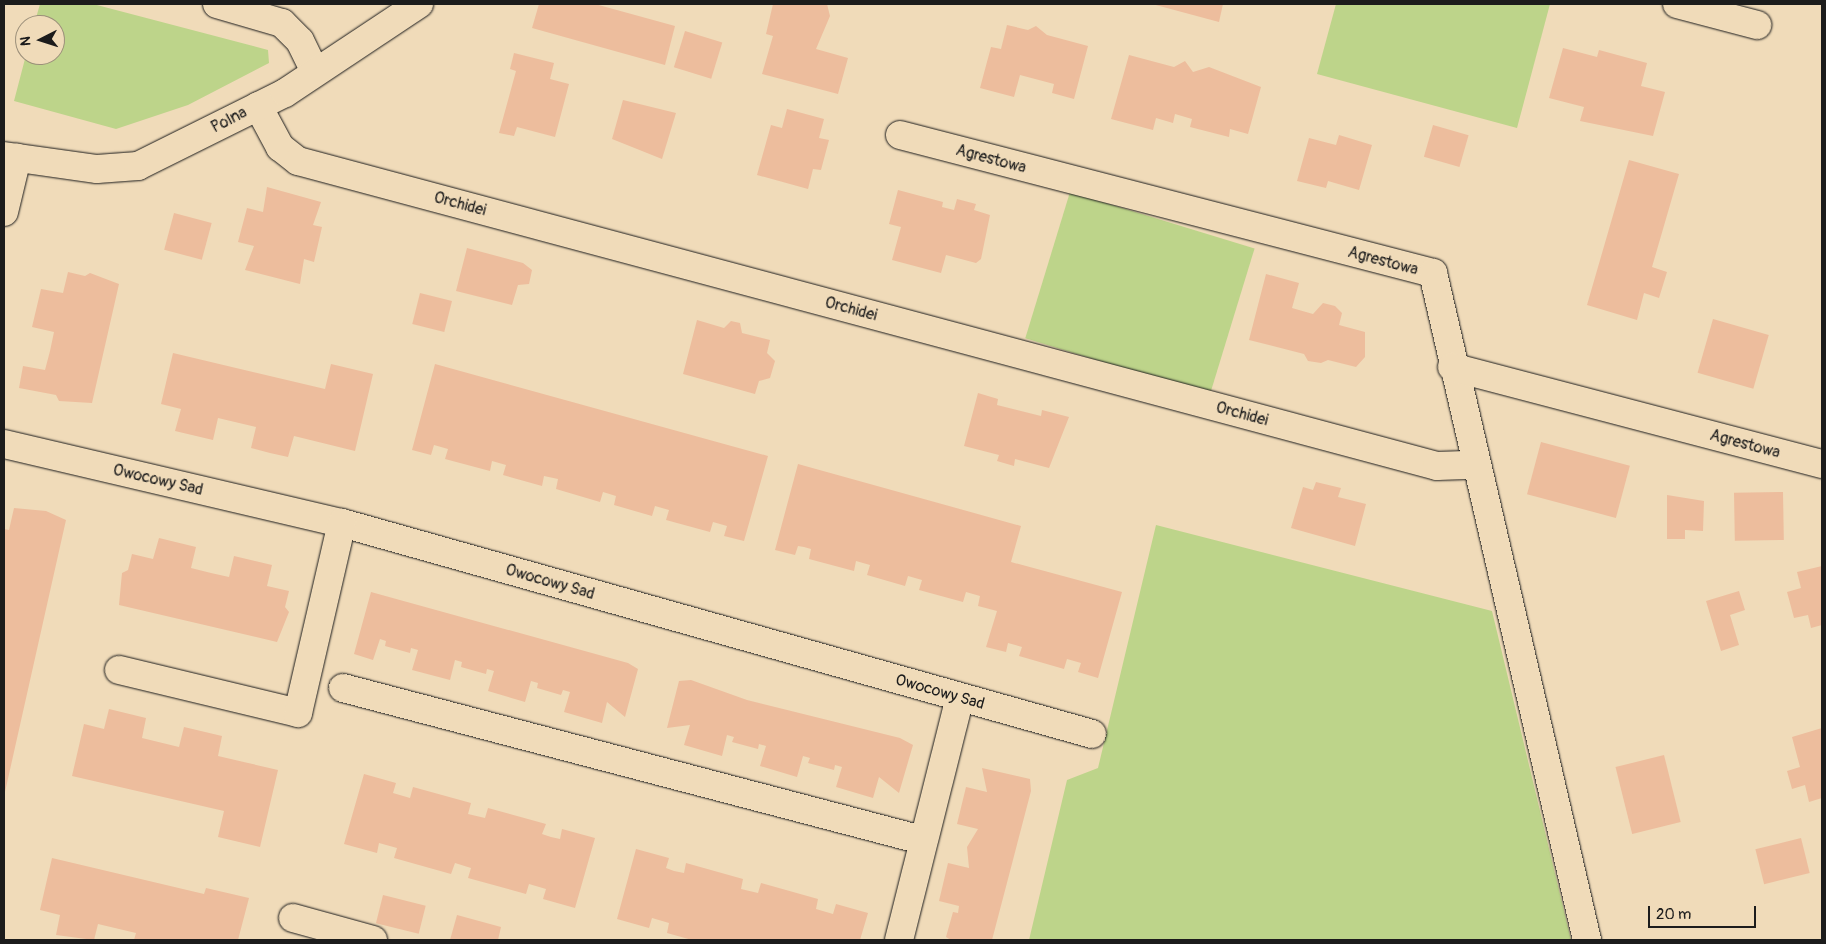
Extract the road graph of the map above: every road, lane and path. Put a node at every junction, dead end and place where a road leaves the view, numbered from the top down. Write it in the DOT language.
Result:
graph roads {
  1 [pos="217,4"];
  2 [pos="419,4"];
  3 [pos="1677,4"];
  4 [pos="1757,25"];
  5 [pos="316,72"];
  6 [pos="258,106"];
  7 [pos="900,135"];
  8 [pos="10,157"];
  9 [pos="4,212"];
  10 [pos="1452,367"];
  11 [pos="4,444"];
  12 [pos="1822,464"];
  13 [pos="1474,465"];
  14 [pos="342,523"];
  15 [pos="119,670"];
  16 [pos="343,688"];
  17 [pos="960,698"];
  18 [pos="1092,734"];
  19 [pos="922,840"];
  20 [pos="293,918"];
  21 [pos="373,940"];
  22 [pos="899,940"];
  23 [pos="1587,940"];
  1 -- 5 [label="street"];
  2 -- 5 [label="street, Polna"];
  3 -- 4 [label="street"];
  5 -- 6 [label="street, Polna"];
  6 -- 8 [label="street, Polna"];
  6 -- 13 [label="street, Orchidei"];
  7 -- 10 [label="street, Agrestowa"];
  8 -- 9 [label="street"];
  10 -- 12 [label="street, Agrestowa"];
  10 -- 13 [label="street"];
  11 -- 14 [label="street, Owocowy Sad"];
  13 -- 23 [label="street"];
  14 -- 15 [label="street"];
  14 -- 17 [label="street, Owocowy Sad"];
  16 -- 19 [label="street"];
  17 -- 18 [label="street, Owocowy Sad"];
  17 -- 19 [label="street"];
  19 -- 22 [label="street"];
  20 -- 21 [label="street"];
}
